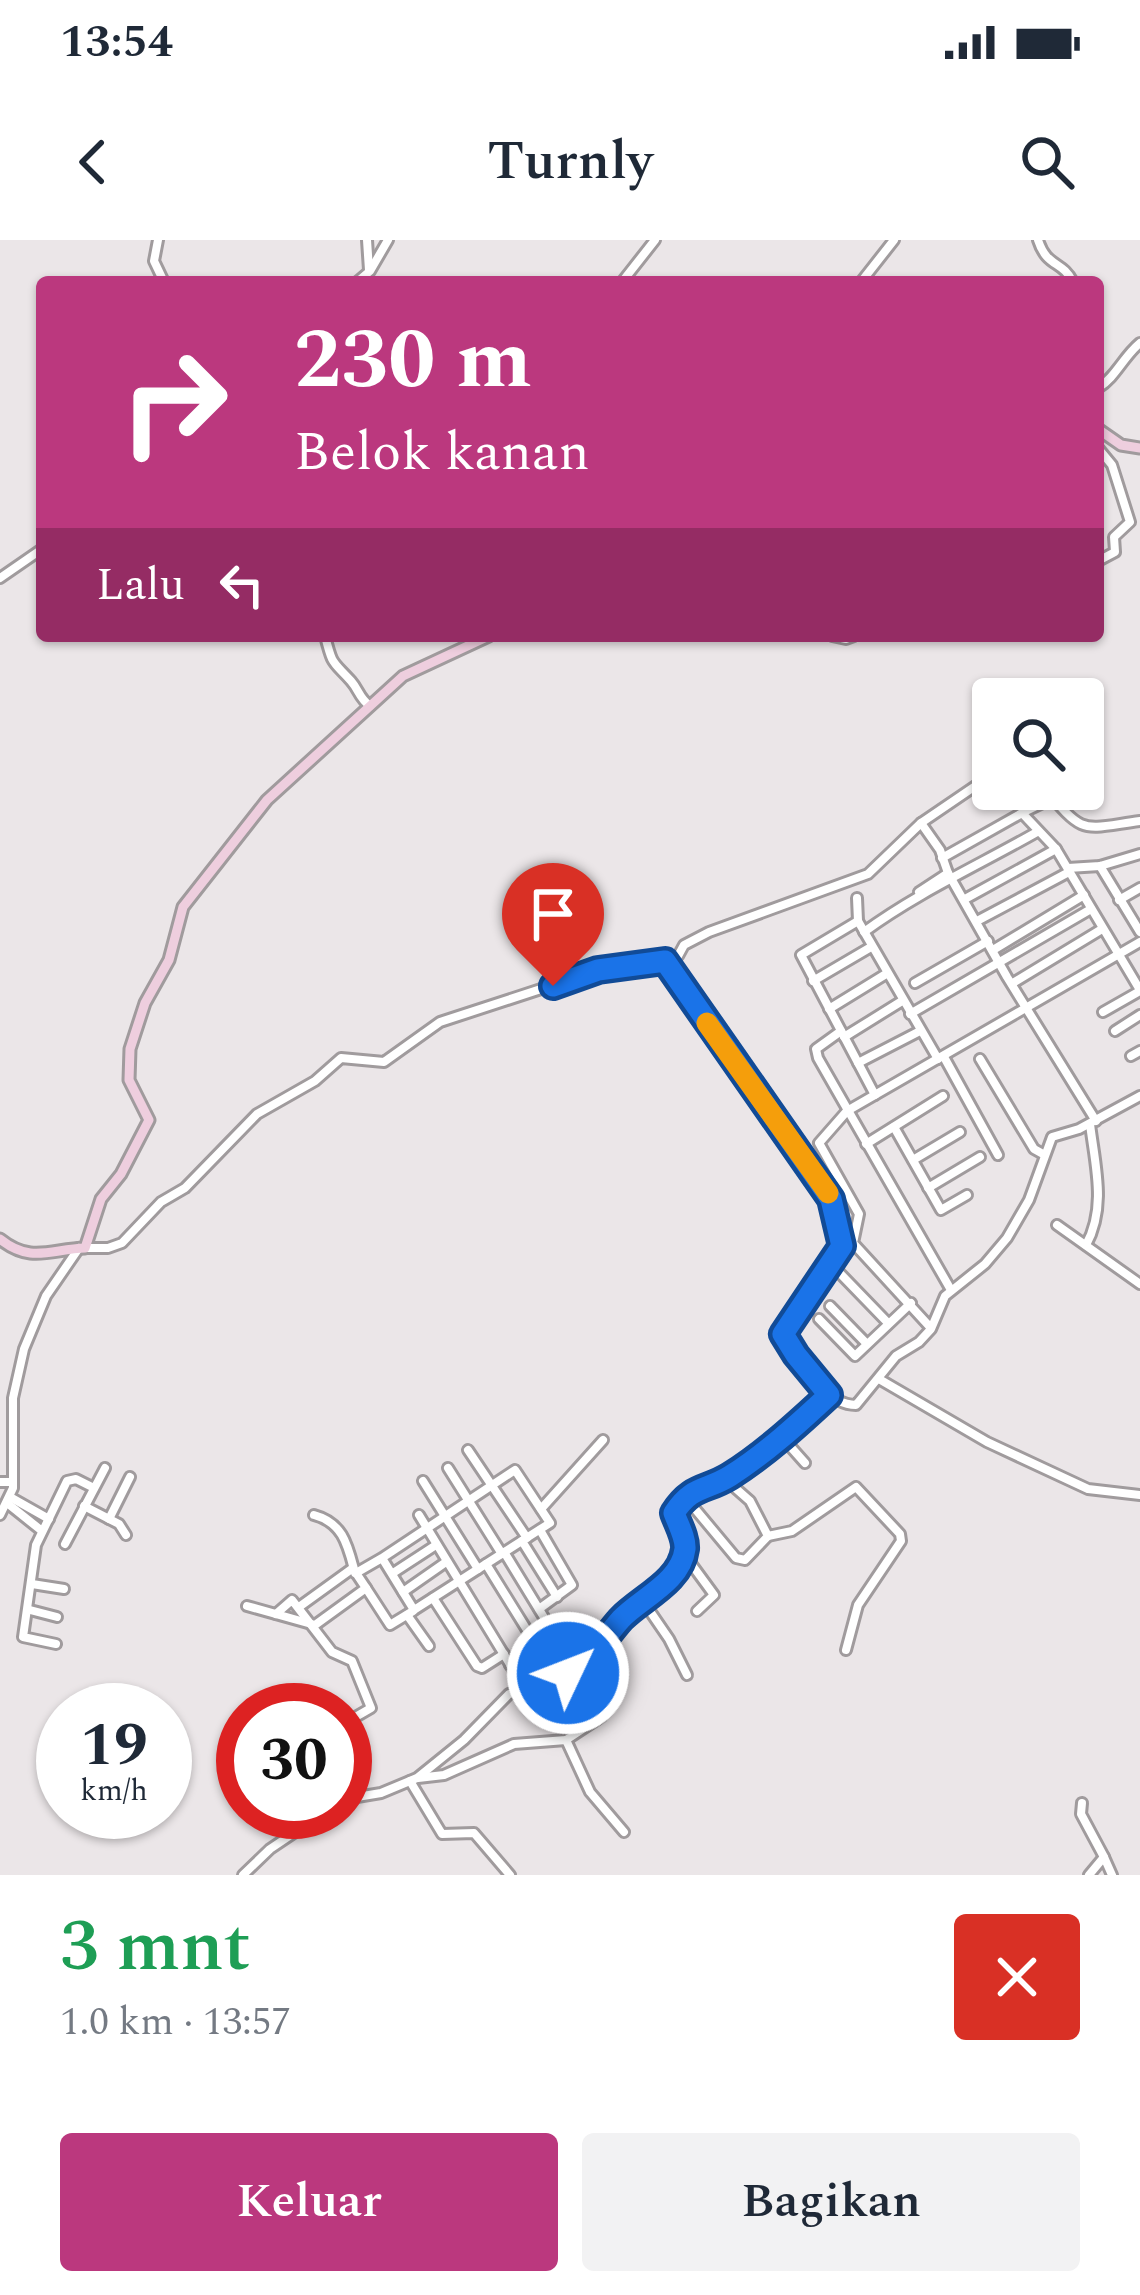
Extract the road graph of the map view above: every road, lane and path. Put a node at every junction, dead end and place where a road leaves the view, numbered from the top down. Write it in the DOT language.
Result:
graph roads {
  1 [pos="158,240"];
  2 [pos="367,240"];
  3 [pos="388,240"];
  4 [pos="655,240"];
  5 [pos="894,240"];
  6 [pos="1038,240"];
  7 [pos="370,271"];
  8 [pos="161,276"];
  9 [pos="364,276"];
  10 [pos="626,276"];
  11 [pos="866,276"];
  12 [pos="1069,276"];
  13 [pos="1140,343"];
  14 [pos="1104,384"];
  15 [pos="1104,439"];
  16 [pos="1104,447"];
  17 [pos="1140,448"];
  18 [pos="36,553"];
  19 [pos="1104,558"];
  20 [pos="0,578"];
  21 [pos="327,642"];
  22 [pos="476,642"];
  23 [pos="370,706"];
  24 [pos="972,788"];
  25 [pos="1028,810"];
  26 [pos="1062,810"];
  27 [pos="1022,813"];
  28 [pos="1140,821"];
  29 [pos="921,823"];
  30 [pos="1037,832"];
  31 [pos="1056,849"];
  32 [pos="1140,854"];
  33 [pos="942,858"];
  34 [pos="1100,866"];
  35 [pos="1068,870"];
  36 [pos="951,877"];
  37 [pos="1140,888"];
  38 [pos="1084,896"];
  39 [pos="857,898"];
  40 [pos="965,899"];
  41 [pos="1119,900"];
  42 [pos="1091,909"];
  43 [pos="858,921"];
  44 [pos="977,921"];
  45 [pos="1138,927"];
  46 [pos="1102,929"];
  47 [pos="864,932"];
  48 [pos="1140,942"];
  49 [pos="991,945"];
  50 [pos="872,946"];
  51 [pos="1121,955"];
  52 [pos="665,961"];
  53 [pos="1002,962"];
  54 [pos="886,974"];
  55 [pos="813,981"];
  56 [pos="915,983"];
  57 [pos="1013,983"];
  58 [pos="1140,990"];
  59 [pos="902,1001"];
  60 [pos="829,1009"];
  61 [pos="1026,1010"];
  62 [pos="1103,1012"];
  63 [pos="910,1014"];
  64 [pos="1140,1015"];
  65 [pos="920,1030"];
  66 [pos="1115,1031"];
  67 [pos="842,1034"];
  68 [pos="941,1058"];
  69 [pos="980,1059"];
  70 [pos="857,1064"];
  71 [pos="875,1095"];
  72 [pos="943,1096"];
  73 [pos="1140,1096"];
  74 [pos="848,1111"];
  75 [pos="1093,1122"];
  76 [pos="894,1126"];
  77 [pos="960,1132"];
  78 [pos="866,1144"];
  79 [pos="1043,1154"];
  80 [pos="998,1155"];
  81 [pos="980,1157"];
  82 [pos="913,1160"];
  83 [pos="928,1188"];
  84 [pos="967,1195"];
  85 [pos="1057,1225"];
  86 [pos="0,1239"];
  87 [pos="1086,1245"];
  88 [pos="82,1248"];
  89 [pos="830,1263"];
  90 [pos="1140,1284"];
  91 [pos="951,1290"];
  92 [pos="911,1303"];
  93 [pos="830,1306"];
  94 [pos="819,1319"];
  95 [pos="888,1323"];
  96 [pos="931,1329"];
  97 [pos="867,1344"];
  98 [pos="879,1379"];
  99 [pos="829,1395"];
  100 [pos="781,1436"];
  101 [pos="603,1440"];
  102 [pos="468,1450"];
  103 [pos="805,1463"];
  104 [pos="105,1468"];
  105 [pos="448,1468"];
  106 [pos="130,1478"];
  107 [pos="725,1479"];
  108 [pos="423,1481"];
  109 [pos="0,1482"];
  110 [pos="14,1482"];
  111 [pos="491,1485"];
  112 [pos="94,1488"];
  113 [pos="1140,1495"];
  114 [pos="686,1498"];
  115 [pos="9,1500"];
  116 [pos="468,1500"];
  117 [pos="84,1506"];
  118 [pos="541,1509"];
  119 [pos="0,1515"];
  120 [pos="314,1515"];
  121 [pos="419,1515"];
  122 [pos="445,1515"];
  123 [pos="49,1519"];
  124 [pos="109,1519"];
  125 [pos="426,1527"];
  126 [pos="539,1530"];
  127 [pos="42,1531"];
  128 [pos="126,1535"];
  129 [pos="768,1536"];
  130 [pos="524,1539"];
  131 [pos="65,1544"];
  132 [pos="436,1545"];
  133 [pos="503,1553"];
  134 [pos="684,1554"];
  135 [pos="382,1558"];
  136 [pos="447,1562"];
  137 [pos="482,1566"];
  138 [pos="354,1571"];
  139 [pos="393,1573"];
  140 [pos="459,1582"];
  141 [pos="32,1585"];
  142 [pos="366,1588"];
  143 [pos="64,1589"];
  144 [pos="403,1592"];
  145 [pos="557,1597"];
  146 [pos="434,1598"];
  147 [pos="643,1601"];
  148 [pos="248,1606"];
  149 [pos="299,1607"];
  150 [pos="539,1609"];
  151 [pos="29,1610"];
  152 [pos="698,1611"];
  153 [pos="411,1612"];
  154 [pos="275,1615"];
  155 [pos="57,1616"];
  156 [pos="315,1625"];
  157 [pos="559,1642"];
  158 [pos="56,1644"];
  159 [pos="429,1646"];
  160 [pos="845,1650"];
  161 [pos="540,1651"];
  162 [pos="504,1654"];
  163 [pos="510,1665"];
  164 [pos="576,1669"];
  165 [pos="687,1675"];
  166 [pos="361,1683"];
  167 [pos="525,1689"];
  168 [pos="566,1740"];
  169 [pos="413,1780"];
  170 [pos="372,1795"];
  171 [pos="1082,1803"];
  172 [pos="624,1832"];
  173 [pos="285,1839"];
  174 [pos="1103,1857"];
  175 [pos="243,1875"];
  176 [pos="510,1875"];
  177 [pos="1089,1875"];
  178 [pos="1112,1875"];
  1 -- 8 [label="street"];
  2 -- 7 [label="street"];
  3 -- 7 [label="street"];
  4 -- 10 [label="street"];
  5 -- 11 [label="street"];
  6 -- 12 [label="street"];
  7 -- 9 [label="street"];
  13 -- 14 [label="street"];
  15 -- 17 [label="street"];
  16 -- 19 [label="street"];
  18 -- 20 [label="street"];
  21 -- 23 [label="street"];
  22 -- 23 [label="street"];
  23 -- 88 [label="street"];
  24 -- 29 [label="street"];
  25 -- 27 [label="street"];
  26 -- 28 [label="street"];
  27 -- 30 [label="street"];
  27 -- 33 [label="street"];
  29 -- 33 [label="street"];
  29 -- 52 [label="street"];
  30 -- 31 [label="street"];
  30 -- 36 [label="street"];
  31 -- 35 [label="street"];
  31 -- 40 [label="street"];
  32 -- 34 [label="street"];
  33 -- 36 [label="street"];
  34 -- 35 [label="street"];
  34 -- 41 [label="street"];
  35 -- 38 [label="street"];
  35 -- 44 [label="street"];
  36 -- 40 [label="street"];
  36 -- 47 [label="street"];
  37 -- 41 [label="street"];
  38 -- 42 [label="street"];
  38 -- 49 [label="street"];
  39 -- 43 [label="street"];
  40 -- 44 [label="street"];
  41 -- 45 [label="street"];
  42 -- 46 [label="street"];
  42 -- 53 [label="street"];
  43 -- 47 [label="street"];
  43 -- 55 [label="street"];
  44 -- 49 [label="street"];
  46 -- 51 [label="street"];
  46 -- 57 [label="street"];
  47 -- 50 [label="street"];
  48 -- 51 [label="street"];
  49 -- 53 [label="street"];
  49 -- 56 [label="street"];
  50 -- 54 [label="street"];
  50 -- 55 [label="street"];
  51 -- 58 [label="street"];
  51 -- 61 [label="street"];
  52 -- 88 [label="street"];
  52 -- 89 [label="street"];
  53 -- 57 [label="street"];
  53 -- 63 [label="street"];
  54 -- 59 [label="street"];
  54 -- 60 [label="street"];
  55 -- 60 [label="street"];
  57 -- 61 [label="street"];
  58 -- 62 [label="street"];
  59 -- 63 [label="street"];
  59 -- 67 [label="street"];
  60 -- 67 [label="street"];
  61 -- 68 [label="street"];
  61 -- 75 [label="street"];
  63 -- 65 [label="street"];
  64 -- 66 [label="street"];
  65 -- 68 [label="street"];
  65 -- 70 [label="street"];
  67 -- 70 [label="street"];
  67 -- 74 [label="street"];
  68 -- 71 [label="street"];
  68 -- 80 [label="street"];
  69 -- 79 [label="street"];
  70 -- 71 [label="street"];
  71 -- 74 [label="street"];
  72 -- 76 [label="street"];
  73 -- 75 [label="street"];
  74 -- 78 [label="street"];
  74 -- 92 [label="street"];
  75 -- 79 [label="street"];
  75 -- 87 [label="street"];
  76 -- 78 [label="street"];
  76 -- 82 [label="street"];
  77 -- 82 [label="street"];
  78 -- 91 [label="street"];
  79 -- 91 [label="street"];
  81 -- 83 [label="street"];
  82 -- 83 [label="street"];
  83 -- 84 [label="street"];
  85 -- 87 [label="street"];
  86 -- 88 [label="street"];
  87 -- 90 [label="street"];
  88 -- 110 [label="street"];
  89 -- 95 [label="street"];
  89 -- 99 [label="street"];
  91 -- 96 [label="street"];
  92 -- 95 [label="street"];
  92 -- 96 [label="street"];
  93 -- 97 [label="street"];
  94 -- 97 [label="street"];
  95 -- 97 [label="street"];
  96 -- 98 [label="street"];
  98 -- 99 [label="street"];
  98 -- 113 [label="street"];
  99 -- 100 [label="street"];
  100 -- 103 [label="street"];
  100 -- 107 [label="street"];
  101 -- 118 [label="street"];
  102 -- 111 [label="street"];
  104 -- 112 [label="street"];
  105 -- 116 [label="street"];
  106 -- 124 [label="street"];
  107 -- 114 [label="street"];
  107 -- 129 [label="street"];
  108 -- 122 [label="street"];
  109 -- 110 [label="street"];
  110 -- 115 [label="street"];
  111 -- 116 [label="street"];
  111 -- 118 [label="street"];
  111 -- 130 [label="street"];
  112 -- 117 [label="street"];
  112 -- 123 [label="street"];
  114 -- 129 [label="street"];
  114 -- 134 [label="street"];
  115 -- 119 [label="street"];
  115 -- 123 [label="street"];
  115 -- 127 [label="street"];
  116 -- 122 [label="street"];
  116 -- 133 [label="street"];
  117 -- 124 [label="street"];
  117 -- 131 [label="street"];
  118 -- 126 [label="street"];
  120 -- 138 [label="street"];
  121 -- 125 [label="street"];
  122 -- 125 [label="street"];
  122 -- 137 [label="street"];
  123 -- 127 [label="street"];
  124 -- 128 [label="street"];
  125 -- 132 [label="street"];
  125 -- 135 [label="street"];
  126 -- 130 [label="street"];
  126 -- 145 [label="street"];
  127 -- 141 [label="street"];
  129 -- 160 [label="street"];
  130 -- 133 [label="street"];
  130 -- 145 [label="street"];
  132 -- 136 [label="street"];
  132 -- 139 [label="street"];
  133 -- 137 [label="street"];
  133 -- 150 [label="street"];
  134 -- 147 [label="street"];
  134 -- 152 [label="street"];
  135 -- 138 [label="street"];
  135 -- 139 [label="street"];
  136 -- 140 [label="street"];
  136 -- 144 [label="street"];
  137 -- 140 [label="street"];
  137 -- 161 [label="street"];
  138 -- 142 [label="street"];
  138 -- 149 [label="street"];
  139 -- 144 [label="street"];
  140 -- 146 [label="street"];
  140 -- 162 [label="street"];
  141 -- 143 [label="street"];
  141 -- 151 [label="street"];
  142 -- 153 [label="street"];
  142 -- 156 [label="street"];
  144 -- 153 [label="street"];
  145 -- 150 [label="street"];
  146 -- 153 [label="street"];
  146 -- 162 [label="street"];
  147 -- 164 [label="street"];
  147 -- 165 [label="street"];
  148 -- 154 [label="street"];
  149 -- 154 [label="street"];
  149 -- 156 [label="street"];
  150 -- 157 [label="street"];
  151 -- 155 [label="street"];
  151 -- 158 [label="street"];
  153 -- 159 [label="street"];
  154 -- 156 [label="street"];
  156 -- 166 [label="street"];
  157 -- 161 [label="street"];
  157 -- 164 [label="street"];
  161 -- 163 [label="street"];
  162 -- 163 [label="street"];
  163 -- 167 [label="street"];
  164 -- 167 [label="street"];
  164 -- 168 [label="street"];
  167 -- 169 [label="street"];
  168 -- 169 [label="street"];
  168 -- 172 [label="street"];
  169 -- 170 [label="street"];
  169 -- 176 [label="street"];
  171 -- 174 [label="street"];
  173 -- 175 [label="street"];
  174 -- 177 [label="street"];
  174 -- 178 [label="street"];
}
